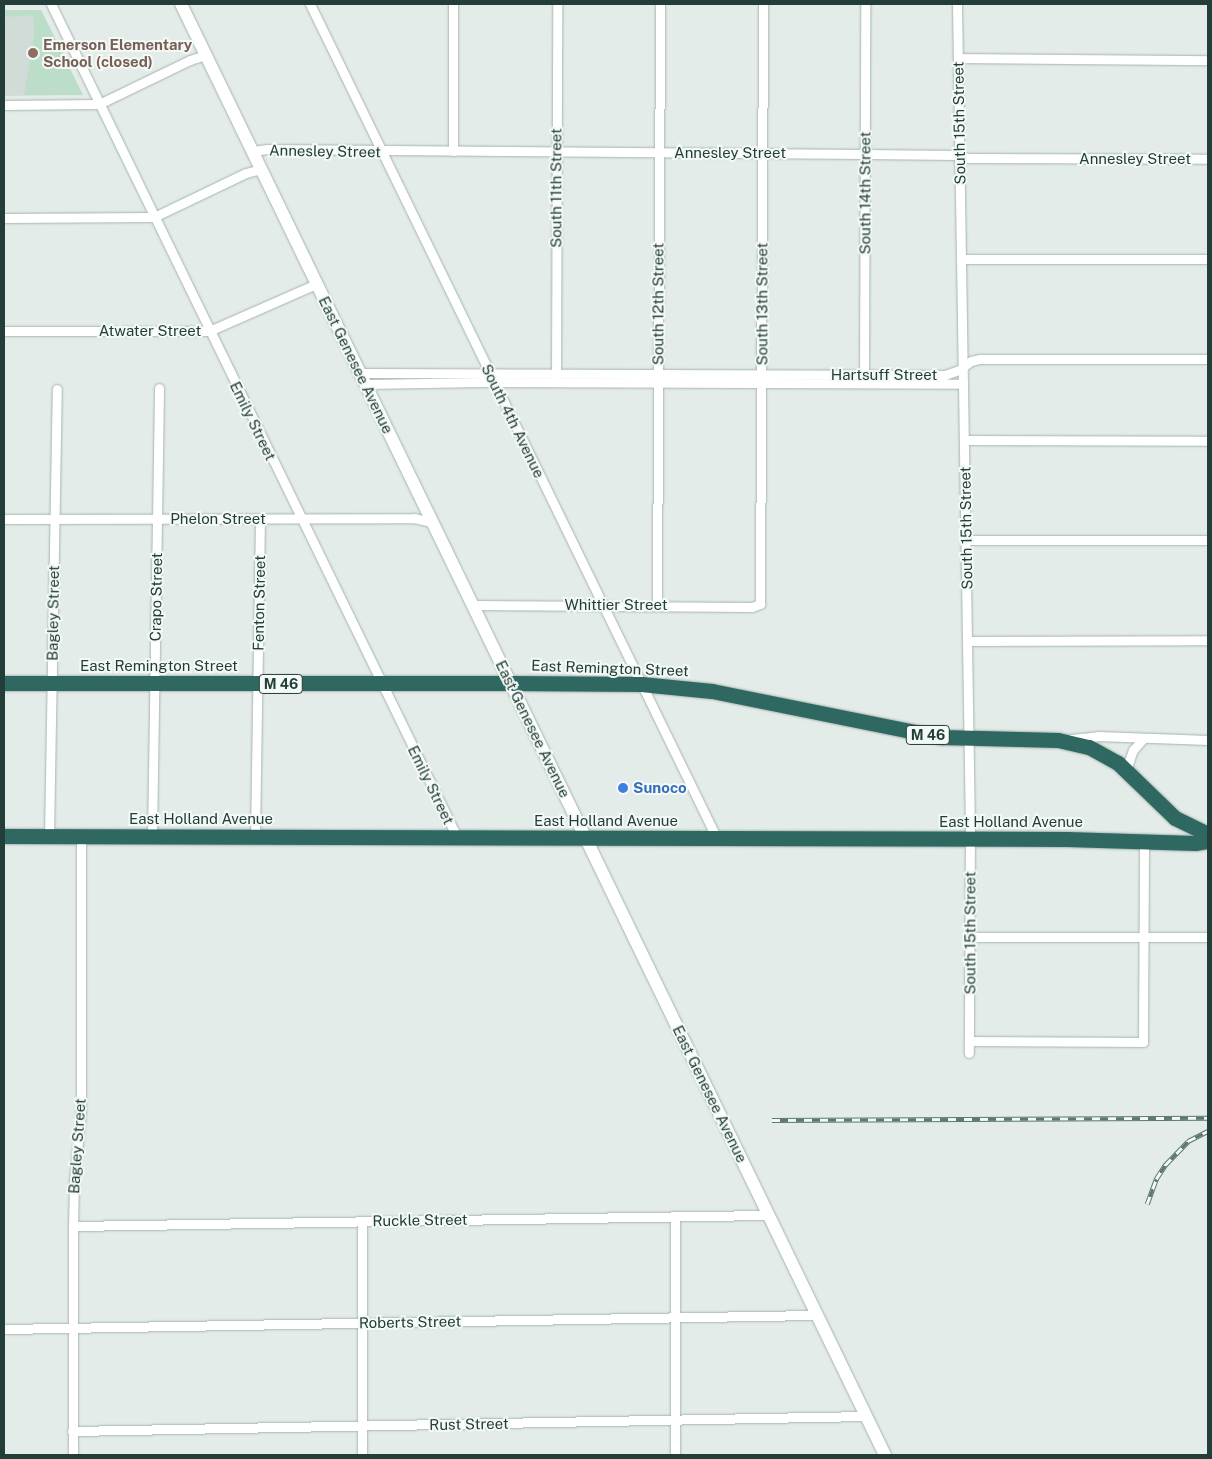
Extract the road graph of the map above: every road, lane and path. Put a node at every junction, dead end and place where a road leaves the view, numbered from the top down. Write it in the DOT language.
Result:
graph roads {
  1 [pos="51,4"];
  2 [pos="181,4"];
  3 [pos="310,4"];
  4 [pos="453,4"];
  5 [pos="557,4"];
  6 [pos="660,4"];
  7 [pos="763,4"];
  8 [pos="865,4"];
  9 [pos="958,4"];
  10 [pos="205,55"];
  11 [pos="958,58"];
  12 [pos="1208,60"];
  13 [pos="99,104"];
  14 [pos="4,105"];
  15 [pos="252,151"];
  16 [pos="453,151"];
  17 [pos="382,152"];
  18 [pos="556,152"];
  19 [pos="659,153"];
  20 [pos="762,154"];
  21 [pos="864,154"];
  22 [pos="960,156"];
  23 [pos="1208,159"];
  24 [pos="261,169"];
  25 [pos="154,217"];
  26 [pos="4,218"];
  27 [pos="962,259"];
  28 [pos="1208,259"];
  29 [pos="316,284"];
  30 [pos="4,331"];
  31 [pos="209,331"];
  32 [pos="1208,359"];
  33 [pos="963,367"];
  34 [pos="492,377"];
  35 [pos="555,377"];
  36 [pos="658,378"];
  37 [pos="762,378"];
  38 [pos="864,378"];
  39 [pos="363,379"];
  40 [pos="963,384"];
  41 [pos="159,388"];
  42 [pos="57,389"];
  43 [pos="964,440"];
  44 [pos="1208,441"];
  45 [pos="4,519"];
  46 [pos="54,519"];
  47 [pos="157,519"];
  48 [pos="260,519"];
  49 [pos="302,520"];
  50 [pos="432,522"];
  51 [pos="965,540"];
  52 [pos="1208,540"];
  53 [pos="602,604"];
  54 [pos="760,604"];
  55 [pos="472,605"];
  56 [pos="658,605"];
  57 [pos="1208,640"];
  58 [pos="967,641"];
  59 [pos="4,682"];
  60 [pos="52,682"];
  61 [pos="155,683"];
  62 [pos="510,683"];
  63 [pos="258,684"];
  64 [pos="381,684"];
  65 [pos="641,684"];
  66 [pos="1143,739"];
  67 [pos="969,740"];
  68 [pos="1058,740"];
  69 [pos="1208,740"];
  70 [pos="1126,770"];
  71 [pos="1208,834"];
  72 [pos="4,836"];
  73 [pos="49,836"];
  74 [pos="81,837"];
  75 [pos="152,837"];
  76 [pos="255,837"];
  77 [pos="457,837"];
  78 [pos="587,838"];
  79 [pos="717,839"];
  80 [pos="970,839"];
  81 [pos="1208,841"];
  82 [pos="1144,842"];
  83 [pos="969,937"];
  84 [pos="1143,937"];
  85 [pos="1208,937"];
  86 [pos="970,1041"];
  87 [pos="969,1053"];
  88 [pos="768,1215"];
  89 [pos="675,1217"];
  90 [pos="362,1221"];
  91 [pos="73,1226"];
  92 [pos="817,1315"];
  93 [pos="676,1317"];
  94 [pos="362,1323"];
  95 [pos="4,1328"];
  96 [pos="73,1329"];
  97 [pos="866,1416"];
  98 [pos="676,1420"];
  99 [pos="362,1426"];
  100 [pos="72,1431"];
  101 [pos="72,1455"];
  102 [pos="362,1455"];
  103 [pos="675,1455"];
  104 [pos="884,1455"];
  1 -- 13 [label="street, Emily Street"];
  2 -- 10 [label="main road, East Genesee Avenue"];
  3 -- 17 [label="street, South 4th Avenue"];
  4 -- 16 [label="street"];
  5 -- 18 [label="street, South 11th Street"];
  6 -- 19 [label="street, South 12th Street"];
  7 -- 20 [label="street, South 13th Street"];
  8 -- 21 [label="street, South 14th Street"];
  9 -- 11 [label="street, South 15th Street"];
  10 -- 13 [label="street"];
  10 -- 15 [label="main road, East Genesee Avenue"];
  11 -- 12 [label="street"];
  11 -- 22 [label="street, South 15th Street"];
  13 -- 14 [label="street"];
  13 -- 25 [label="street, Emily Street"];
  15 -- 17 [label="street, Annesley Street"];
  15 -- 24 [label="main road, East Genesee Avenue"];
  16 -- 17 [label="street, Annesley Street"];
  16 -- 18 [label="street, Annesley Street"];
  17 -- 34 [label="street, South 4th Avenue"];
  18 -- 19 [label="street, Annesley Street"];
  18 -- 35 [label="street, South 11th Street"];
  19 -- 20 [label="street, Annesley Street"];
  19 -- 36 [label="street, South 12th Street"];
  20 -- 21 [label="street, Annesley Street"];
  20 -- 37 [label="street, South 13th Street"];
  21 -- 22 [label="street, Annesley Street"];
  21 -- 38 [label="street, South 14th Street"];
  22 -- 23 [label="street, Annesley Street"];
  22 -- 27 [label="street, South 15th Street"];
  24 -- 25 [label="street"];
  24 -- 29 [label="main road, East Genesee Avenue"];
  25 -- 26 [label="street"];
  25 -- 31 [label="street, Emily Street"];
  27 -- 28 [label="street"];
  27 -- 33 [label="street, South 15th Street"];
  29 -- 31 [label="street, Atwater Street"];
  29 -- 39 [label="main road, East Genesee Avenue"];
  30 -- 31 [label="street, Atwater Street"];
  31 -- 49 [label="street, Emily Street"];
  32 -- 33 [label="street, Hartsuff Street"];
  33 -- 38 [label="street, Hartsuff Street"];
  33 -- 40 [label="street, South 15th Street"];
  34 -- 35 [label="street, Hartsuff Street"];
  34 -- 39 [label="street, Hartsuff Street"];
  34 -- 53 [label="street, South 4th Avenue"];
  35 -- 36 [label="street, Hartsuff Street"];
  36 -- 37 [label="street, Hartsuff Street"];
  36 -- 56 [label="street, South 12th Street"];
  37 -- 38 [label="street, Hartsuff Street"];
  37 -- 54 [label="street, South 13th Street"];
  38 -- 40 [label="street, Hartsuff Street"];
  39 -- 50 [label="main road, East Genesee Avenue"];
  40 -- 43 [label="street, South 15th Street"];
  41 -- 47 [label="street, Crapo Street"];
  42 -- 46 [label="street, Bagley Street"];
  43 -- 44 [label="street"];
  43 -- 51 [label="street, South 15th Street"];
  45 -- 46 [label="street, Phelon Street"];
  46 -- 47 [label="street, Phelon Street"];
  46 -- 60 [label="street, Bagley Street"];
  47 -- 48 [label="street, Phelon Street"];
  47 -- 61 [label="street, Crapo Street"];
  48 -- 49 [label="street, Phelon Street"];
  48 -- 63 [label="street, Fenton Street"];
  49 -- 50 [label="street, Phelon Street"];
  49 -- 64 [label="street, Emily Street"];
  50 -- 55 [label="main road, East Genesee Avenue"];
  51 -- 52 [label="street"];
  51 -- 58 [label="street, South 15th Street"];
  53 -- 55 [label="street, Whittier Street"];
  53 -- 56 [label="street, Whittier Street"];
  53 -- 65 [label="street, South 4th Avenue"];
  54 -- 56 [label="street, Whittier Street"];
  55 -- 62 [label="main road, East Genesee Avenue"];
  57 -- 58 [label="street"];
  58 -- 67 [label="street, South 15th Street"];
  59 -- 60 [label="highway, East Remington Street / M 46"];
  60 -- 61 [label="highway, East Remington Street / M 46"];
  60 -- 73 [label="street, Bagley Street"];
  61 -- 63 [label="highway, East Remington Street / M 46"];
  61 -- 75 [label="street, Crapo Street"];
  62 -- 64 [label="highway, East Remington Street / M 46"];
  62 -- 65 [label="highway, East Remington Street / M 46"];
  62 -- 78 [label="main road, East Genesee Avenue"];
  63 -- 64 [label="highway, East Remington Street / M 46"];
  63 -- 76 [label="street, Fenton Street"];
  64 -- 77 [label="street, Emily Street"];
  65 -- 67 [label="highway, East Remington Street / M 46"];
  65 -- 79 [label="street, South 4th Avenue"];
  66 -- 68 [label="street"];
  66 -- 69 [label="street"];
  66 -- 70 [label="street"];
  67 -- 68 [label="highway, East Remington Street / M 46"];
  67 -- 80 [label="street, South 15th Street"];
  68 -- 70 [label="highway, East Remington Street / M 46"];
  70 -- 71 [label="highway, East Remington Street / M 46"];
  72 -- 73 [label="highway, East Holland Avenue"];
  73 -- 74 [label="highway, East Holland Avenue"];
  74 -- 75 [label="highway, East Holland Avenue"];
  74 -- 91 [label="street, Bagley Street"];
  75 -- 76 [label="highway, East Holland Avenue"];
  76 -- 77 [label="highway, East Holland Avenue"];
  77 -- 78 [label="highway, East Holland Avenue"];
  78 -- 79 [label="highway, East Holland Avenue"];
  78 -- 88 [label="main road, East Genesee Avenue"];
  79 -- 80 [label="highway, East Holland Avenue"];
  80 -- 82 [label="highway, East Holland Avenue"];
  80 -- 83 [label="street, South 15th Street"];
  81 -- 82 [label="highway, East Holland Avenue"];
  82 -- 84 [label="street"];
  83 -- 84 [label="street"];
  83 -- 86 [label="street, South 15th Street"];
  84 -- 85 [label="street"];
  84 -- 86 [label="street"];
  86 -- 87 [label="street, South 15th Street"];
  88 -- 89 [label="street, Ruckle Street"];
  88 -- 92 [label="main road, East Genesee Avenue"];
  89 -- 90 [label="street, Ruckle Street"];
  89 -- 93 [label="street"];
  90 -- 91 [label="street, Ruckle Street"];
  90 -- 94 [label="street"];
  91 -- 96 [label="street, Bagley Street"];
  92 -- 93 [label="street, Roberts Street"];
  92 -- 97 [label="main road, East Genesee Avenue"];
  93 -- 94 [label="street, Roberts Street"];
  93 -- 98 [label="street"];
  94 -- 96 [label="street, Roberts Street"];
  94 -- 99 [label="street"];
  95 -- 96 [label="street, Roberts Street"];
  96 -- 100 [label="street, Bagley Street"];
  97 -- 98 [label="street, Rust Street"];
  97 -- 104 [label="main road, East Genesee Avenue"];
  98 -- 99 [label="street, Rust Street"];
  98 -- 103 [label="street"];
  99 -- 100 [label="street, Rust Street"];
  99 -- 102 [label="street"];
  100 -- 101 [label="street, Bagley Street"];
}
